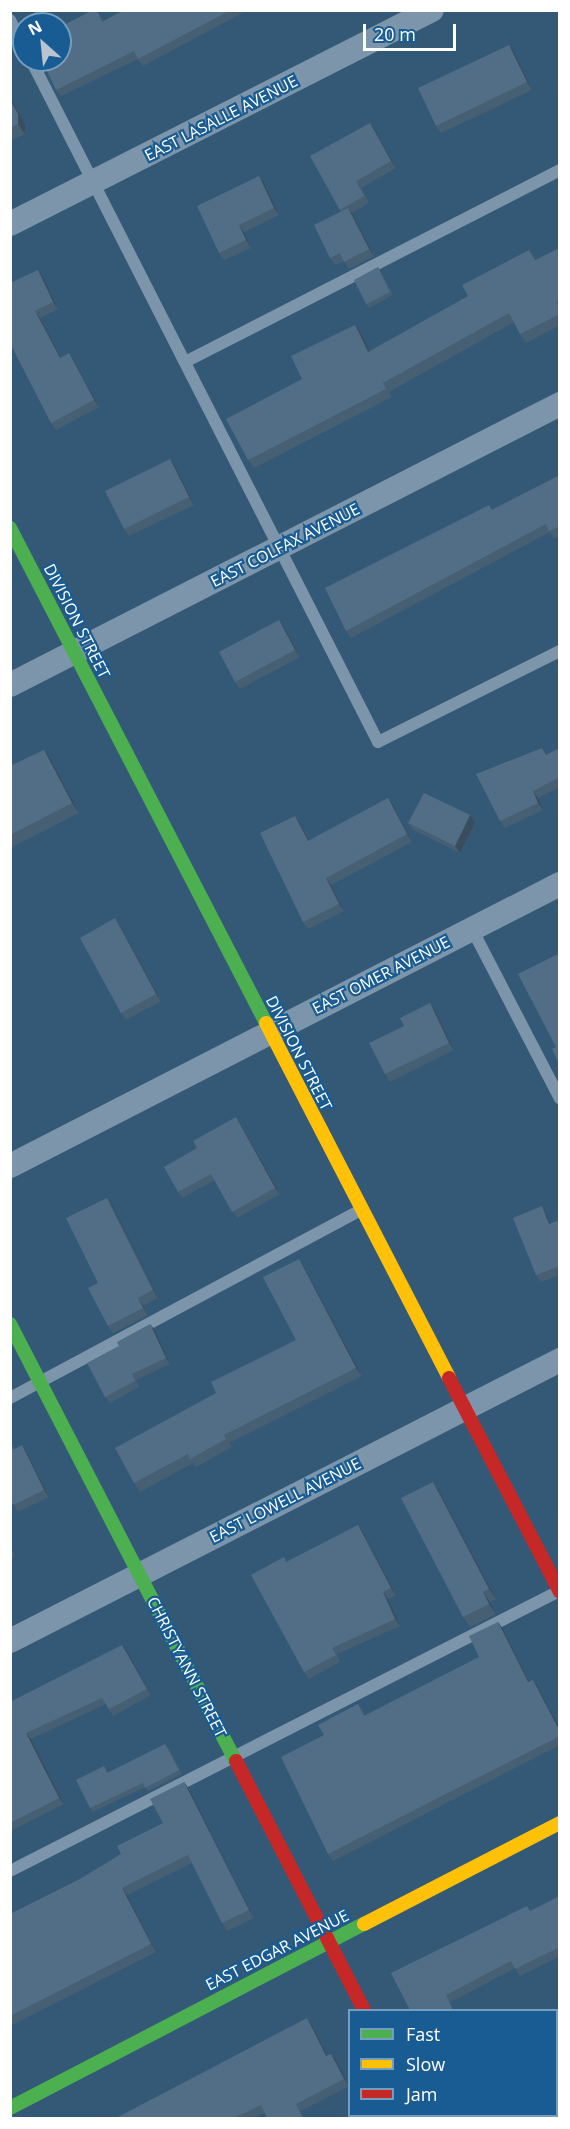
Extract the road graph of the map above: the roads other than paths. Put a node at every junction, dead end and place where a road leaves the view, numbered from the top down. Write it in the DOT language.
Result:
graph roads {
  1 [pos="432,10"];
  2 [pos="37,72"];
  3 [pos="560,170"];
  4 [pos="93,183"];
  5 [pos="10,224"];
  6 [pos="185,362"];
  7 [pos="560,404"];
  8 [pos="10,528"];
  9 [pos="281,547"];
  10 [pos="560,651"];
  11 [pos="75,652"];
  12 [pos="10,686"];
  13 [pos="560,884"];
  14 [pos="472,929"];
  15 [pos="269,1032"];
  16 [pos="560,1099"];
  17 [pos="10,1166"];
  18 [pos="362,1210"];
  19 [pos="10,1324"];
  20 [pos="560,1360"];
  21 [pos="40,1382"];
  22 [pos="10,1398"];
  23 [pos="464,1408"];
  24 [pos="139,1575"];
  25 [pos="559,1591"];
  26 [pos="10,1641"];
  27 [pos="232,1755"];
  28 [pos="560,1823"];
  29 [pos="10,1871"];
  30 [pos="328,1942"];
  31 [pos="363,2009"];
  32 [pos="10,2108"];
  1 -- 4 [label="street, EAST LASALLE AVENUE"];
  2 -- 4 [label="lane"];
  3 -- 6 [label="lane"];
  4 -- 5 [label="street, EAST LASALLE AVENUE"];
  4 -- 6 [label="lane"];
  6 -- 9 [label="lane"];
  7 -- 9 [label="street, EAST COLFAX AVENUE"];
  8 -- 11 [label="street, DIVISION STREET"];
  9 -- 10 [label="lane"];
  9 -- 11 [label="street, EAST COLFAX AVENUE"];
  11 -- 12 [label="street, EAST COLFAX AVENUE"];
  11 -- 15 [label="street, DIVISION STREET"];
  13 -- 14 [label="street, EAST OMER AVENUE"];
  14 -- 15 [label="street, EAST OMER AVENUE"];
  14 -- 16 [label="lane"];
  15 -- 17 [label="street, EAST OMER AVENUE"];
  15 -- 18 [label="street, DIVISION STREET"];
  18 -- 21 [label="lane"];
  18 -- 23 [label="street, DIVISION STREET"];
  19 -- 21 [label="street, CHRISTYANN STREET"];
  20 -- 23 [label="street, EAST LOWELL AVENUE"];
  21 -- 22 [label="lane"];
  21 -- 24 [label="street, CHRISTYANN STREET"];
  23 -- 24 [label="street, EAST LOWELL AVENUE"];
  23 -- 25 [label="street, DIVISION STREET"];
  24 -- 26 [label="street, EAST LOWELL AVENUE"];
  24 -- 27 [label="street, CHRISTYANN STREET"];
  25 -- 27 [label="lane"];
  27 -- 29 [label="lane"];
  27 -- 30 [label="street, CHRISTYANN STREET"];
  28 -- 30 [label="street, EAST EDGAR AVENUE"];
  30 -- 31 [label="street, CHRISTYANN STREET"];
  30 -- 32 [label="street, EAST EDGAR AVENUE"];
}
